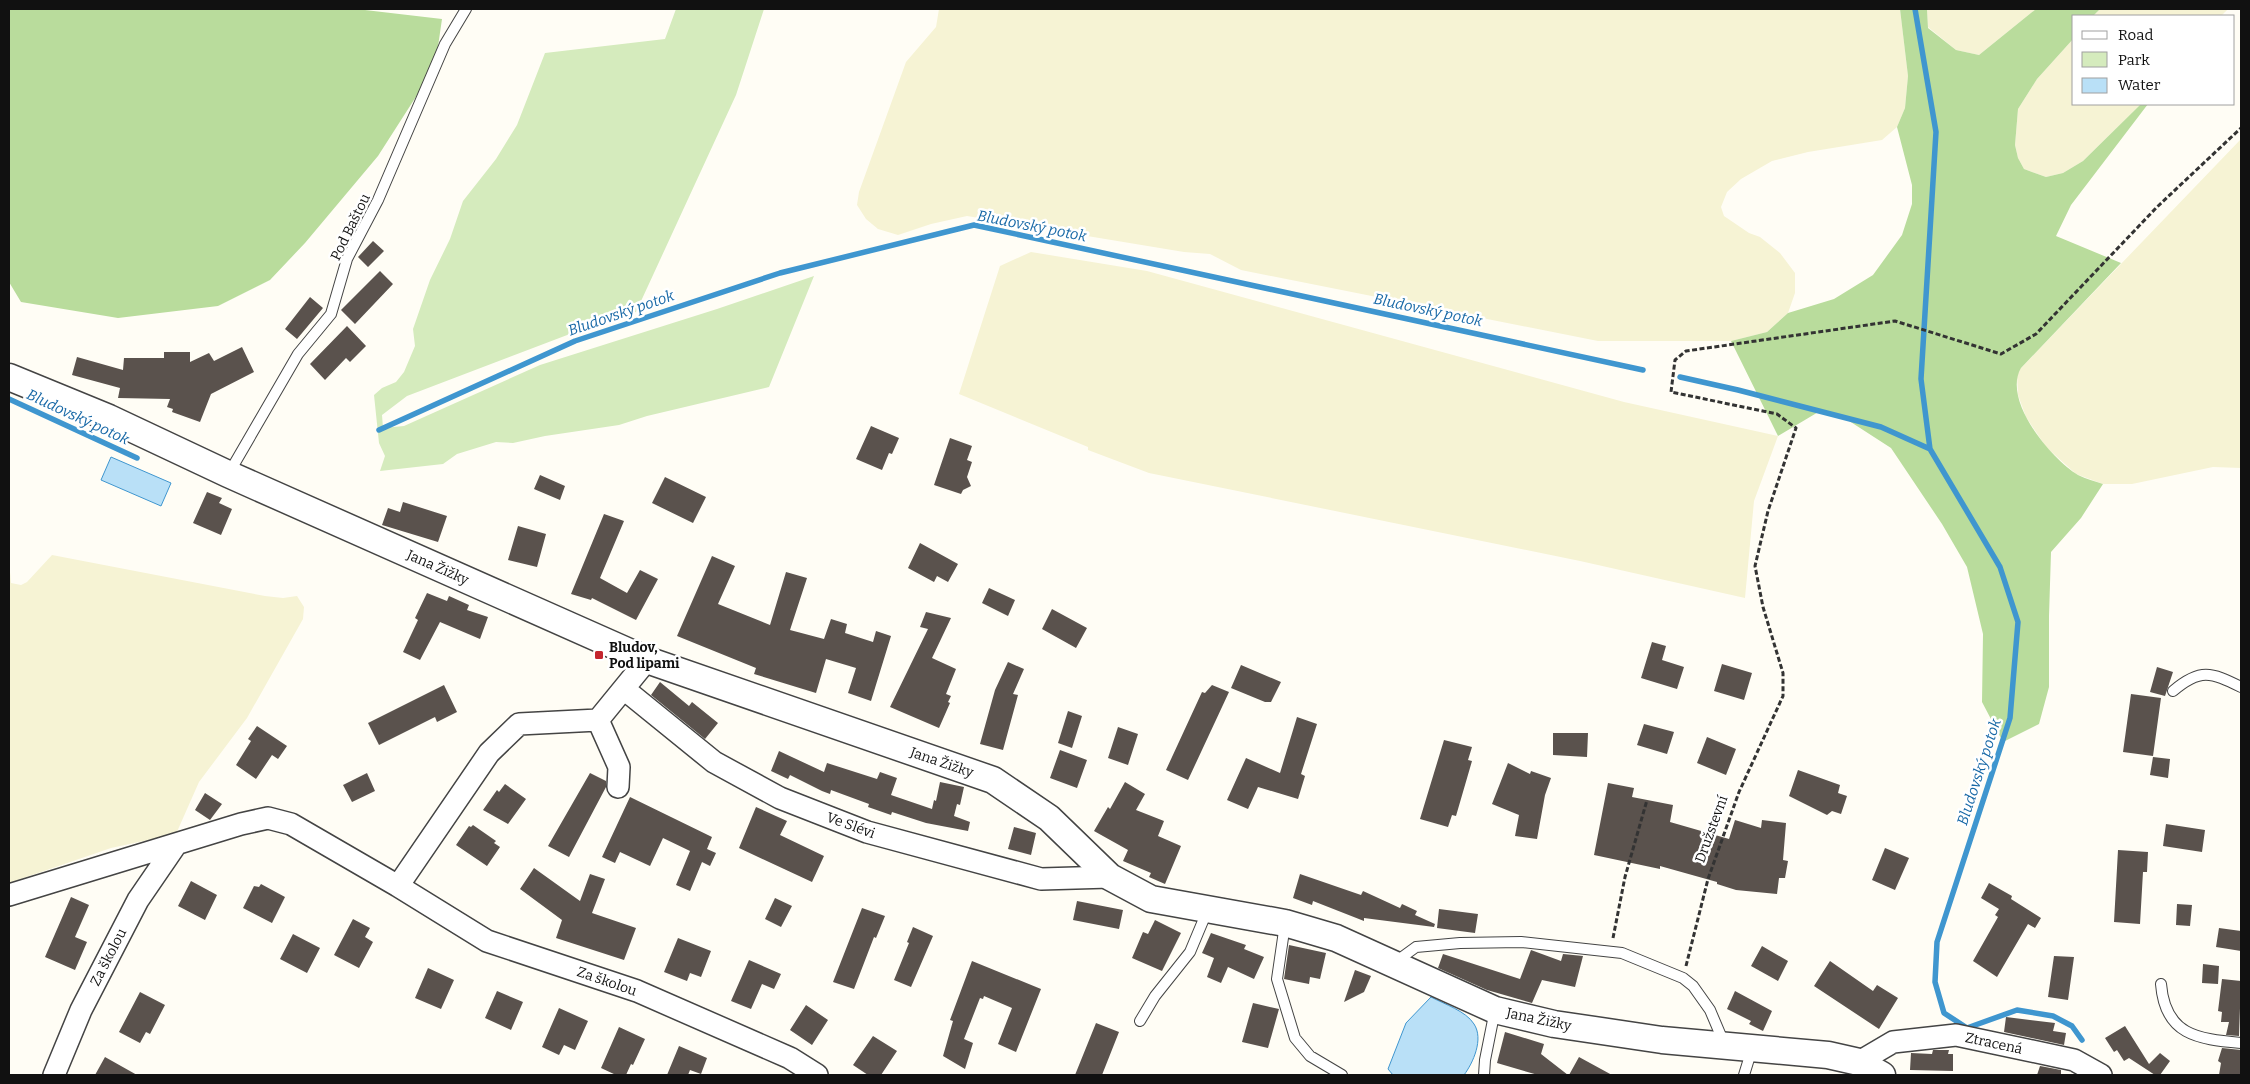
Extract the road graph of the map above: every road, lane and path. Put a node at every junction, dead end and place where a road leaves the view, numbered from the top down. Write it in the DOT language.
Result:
graph roads {
  1 [pos="466,9"];
  2 [pos="2241,128"];
  3 [pos="9,376"];
  4 [pos="228,474"];
  5 [pos="647,660"];
  6 [pos="2241,687"];
  7 [pos="624,689"];
  8 [pos="2173,691"];
  9 [pos="598,720"];
  10 [pos="618,787"];
  11 [pos="1646,800"];
  12 [pos="175,846"];
  13 [pos="1110,877"];
  14 [pos="398,886"];
  15 [pos="9,895"];
  16 [pos="1209,908"];
  17 [pos="1285,923"];
  18 [pos="1610,951"];
  19 [pos="1393,964"];
  20 [pos="1682,978"];
  21 [pos="2161,984"];
  22 [pos="1495,1010"];
  23 [pos="1140,1020"];
  24 [pos="2241,1043"];
  25 [pos="1725,1045"];
  26 [pos="1752,1048"];
  27 [pos="1859,1062"];
  28 [pos="54,1075"];
  29 [pos="817,1075"];
  30 [pos="1342,1075"];
  31 [pos="1484,1075"];
  32 [pos="1744,1075"];
  33 [pos="1882,1075"];
  34 [pos="2101,1075"];
  1 -- 4 [label="lane, Pod Baštou"];
  2 -- 20 [label="path, Družstevní"];
  3 -- 4 [label="street, Jana Žižky"];
  4 -- 5 [label="street, Jana Žižky"];
  5 -- 7 [label="street"];
  5 -- 13 [label="street, Jana Žižky"];
  6 -- 8 [label="lane"];
  7 -- 9 [label="street"];
  7 -- 13 [label="street, Ve Slévi"];
  9 -- 10 [label="street"];
  9 -- 14 [label="street"];
  11 -- 18 [label="path"];
  12 -- 14 [label="street, Za školou"];
  12 -- 15 [label="street, Za školou"];
  12 -- 28 [label="street, Za školou"];
  13 -- 16 [label="street, Jana Žižky"];
  14 -- 29 [label="street, Za školou"];
  16 -- 17 [label="street, Jana Žižky"];
  16 -- 23 [label="lane"];
  17 -- 19 [label="street, Jana Žižky"];
  17 -- 30 [label="lane"];
  18 -- 19 [label="lane"];
  18 -- 20 [label="lane"];
  19 -- 22 [label="street, Jana Žižky"];
  20 -- 25 [label="lane"];
  21 -- 24 [label="lane"];
  22 -- 25 [label="street, Jana Žižky"];
  22 -- 31 [label="lane"];
  25 -- 26 [label="street, Jana Žižky"];
  26 -- 27 [label="street, Jana Žižky"];
  26 -- 32 [label="lane"];
  27 -- 33 [label="street, Jana Žižky"];
  27 -- 34 [label="street, Ztracená"];
}
